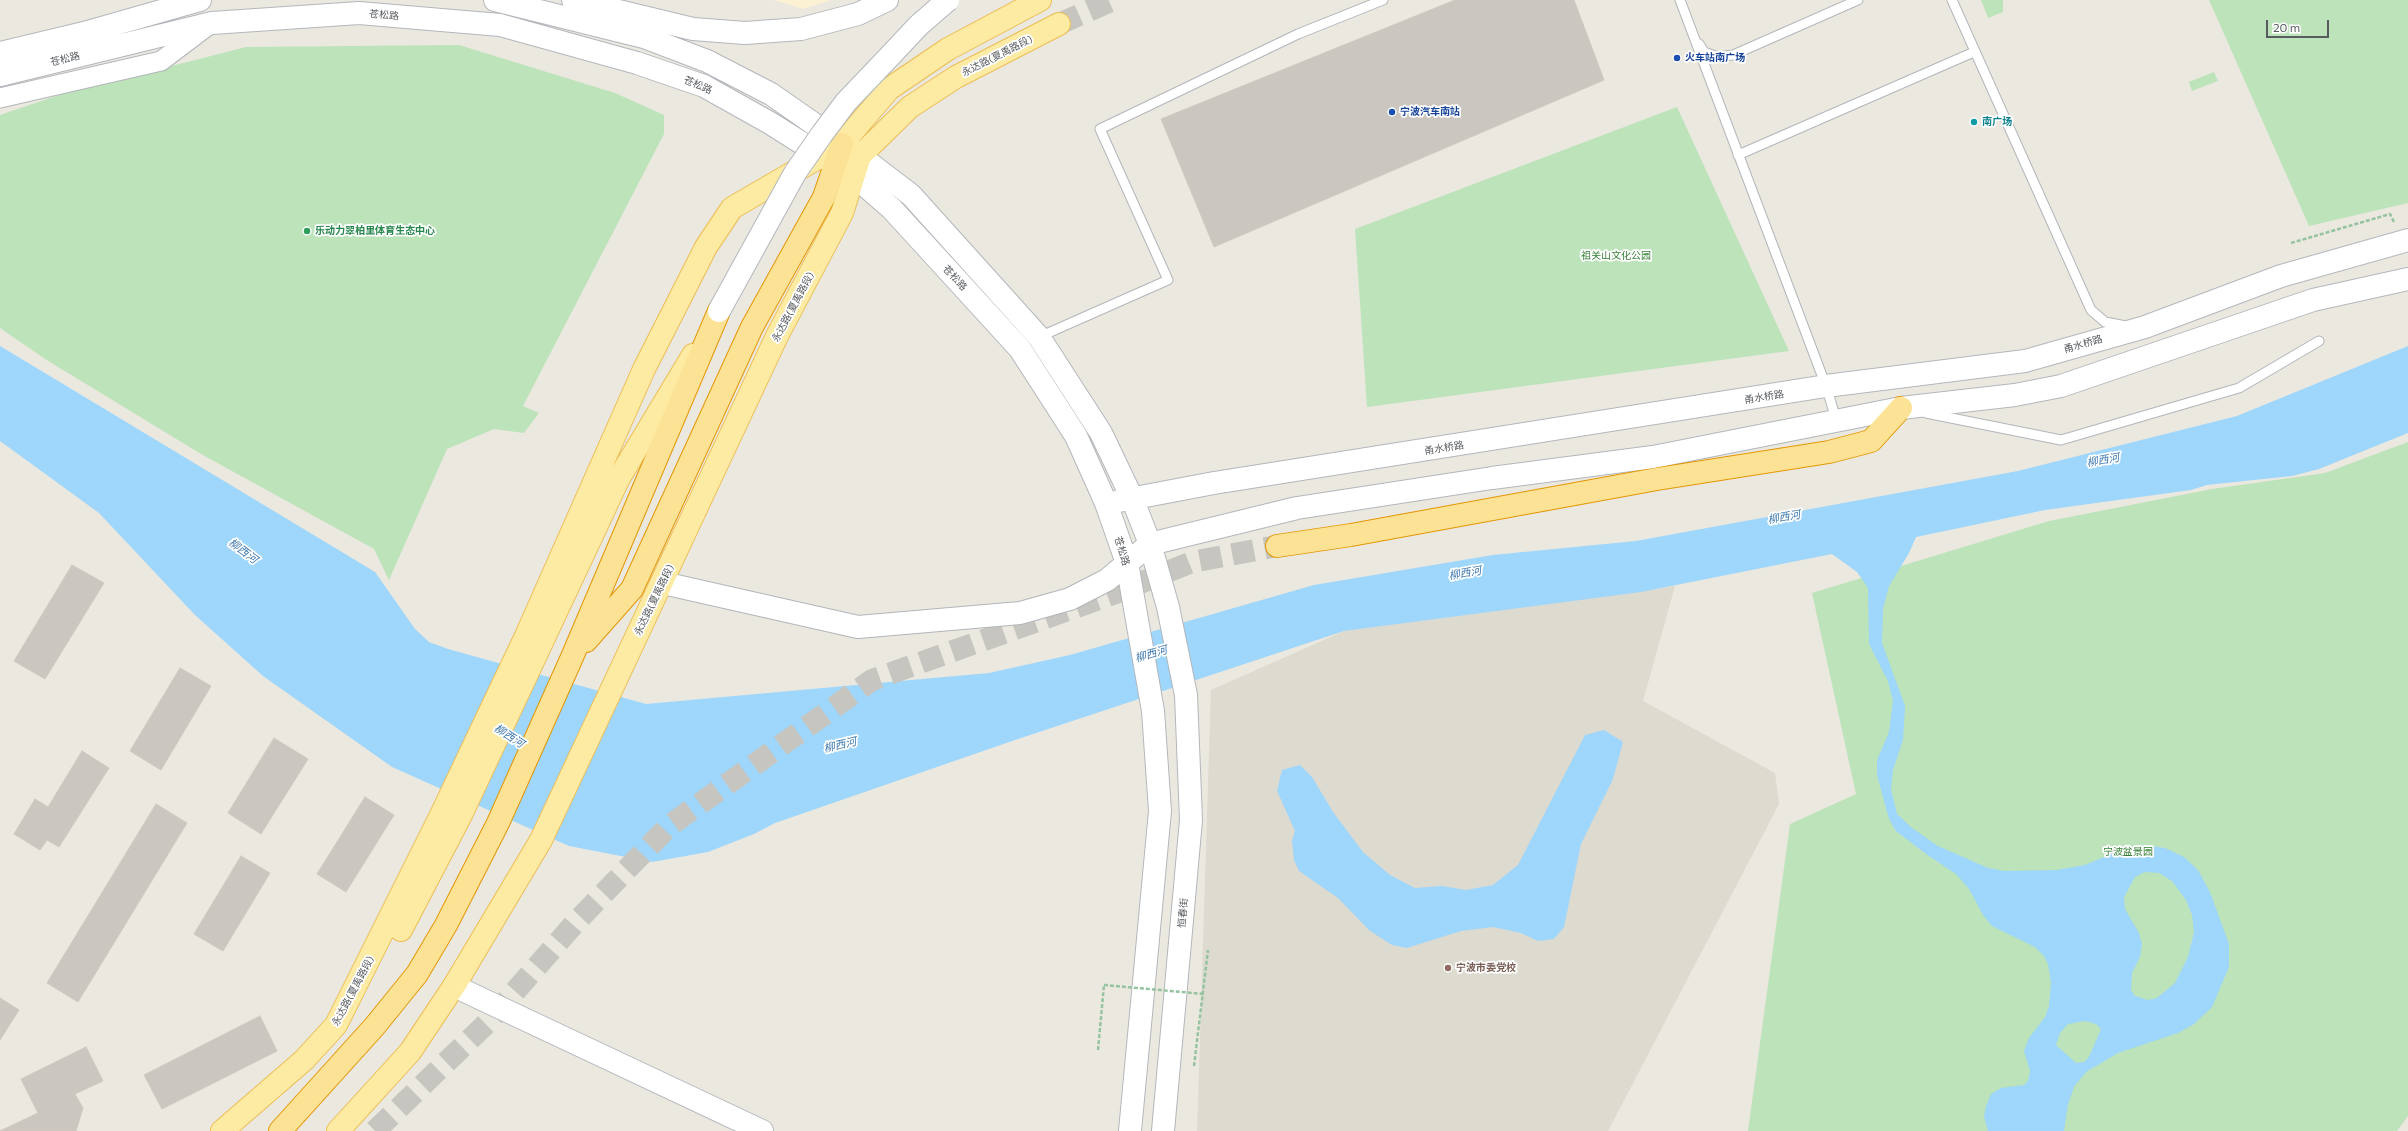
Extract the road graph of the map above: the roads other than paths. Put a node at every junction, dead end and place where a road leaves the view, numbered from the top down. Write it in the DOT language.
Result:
graph roads {
  1 [pos="200,0"];
  2 [pos="495,0"];
  3 [pos="573,0"];
  4 [pos="887,0"];
  5 [pos="948,0"];
  6 [pos="1040,0"];
  7 [pos="1383,0"];
  8 [pos="1680,0"];
  9 [pos="1858,0"];
  10 [pos="1952,0"];
  11 [pos="212,23"];
  12 [pos="1059,24"];
  13 [pos="1694,38"];
  14 [pos="0,52"];
  15 [pos="1974,52"];
  16 [pos="0,76"];
  17 [pos="0,98"];
  18 [pos="842,144"];
  19 [pos="1738,155"];
  20 [pos="835,164"];
  21 [pos="857,166"];
  22 [pos="2406,241"];
  23 [pos="2408,279"];
  24 [pos="719,311"];
  25 [pos="2145,327"];
  26 [pos="1039,337"];
  27 [pos="2319,341"];
  28 [pos="1826,386"];
  29 [pos="1901,408"];
  30 [pos="1836,419"];
  31 [pos="1132,498"];
  32 [pos="1106,503"];
  33 [pos="1150,544"];
  34 [pos="1276,546"];
  35 [pos="1127,563"];
  36 [pos="663,583"];
  37 [pos="1168,607"];
  38 [pos="534,639"];
  39 [pos="573,655"];
  40 [pos="454,986"];
  41 [pos="222,1131"];
  42 [pos="280,1131"];
  43 [pos="338,1131"];
  44 [pos="762,1131"];
  45 [pos="1130,1131"];
  46 [pos="1162,1131"];
  1 -- 14 [label="main road, 苍松路"];
  2 -- 18 [label="main road, 苍松路"];
  3 -- 4 [label="main road"];
  5 -- 24 [label="main road, bridge"];
  6 -- 18 [label="main road"];
  7 -- 26 [label="lane"];
  8 -- 13 [label="lane"];
  9 -- 13 [label="lane"];
  10 -- 15 [label="lane"];
  11 -- 16 [label="main road, 苍松路"];
  11 -- 17 [label="street"];
  11 -- 20 [label="main road, 苍松路"];
  12 -- 21 [label="main road, 永达路(夏禹路段)"];
  13 -- 19 [label="lane"];
  15 -- 19 [label="lane"];
  15 -- 25 [label="lane"];
  18 -- 20 [label="highway"];
  18 -- 21 [label="main road, 苍松路"];
  18 -- 38 [label="main road"];
  19 -- 28 [label="lane"];
  20 -- 21 [label="main road, 苍松路"];
  20 -- 39 [label="highway"];
  21 -- 26 [label="main road, 苍松路"];
  21 -- 32 [label="main road, 苍松路"];
  21 -- 36 [label="main road, 永达路(夏禹路段)"];
  22 -- 25 [label="main road, 甬水桥路"];
  23 -- 29 [label="main road"];
  24 -- 38 [label="main road"];
  24 -- 39 [label="highway"];
  25 -- 28 [label="main road, 甬水桥路"];
  26 -- 31 [label="main road, 苍松路"];
  27 -- 29 [label="lane"];
  28 -- 30 [label="lane"];
  28 -- 31 [label="main road, 甬水桥路"];
  29 -- 30 [label="main road"];
  29 -- 34 [label="highway"];
  30 -- 33 [label="main road"];
  31 -- 32 [label="main road, 甬水桥路"];
  31 -- 33 [label="main road, 苍松路"];
  32 -- 35 [label="main road, 苍松路"];
  33 -- 35 [label="main road"];
  33 -- 37 [label="main road, 苍松路"];
  35 -- 36 [label="main road"];
  35 -- 45 [label="main road, 苍松路"];
  36 -- 40 [label="main road, 永达路(夏禹路段)"];
  37 -- 46 [label="main road, 恒春街"];
  38 -- 41 [label="main road, 永达路(夏禹路段)"];
  39 -- 42 [label="highway"];
  40 -- 43 [label="main road"];
  40 -- 44 [label="main road"];
}
